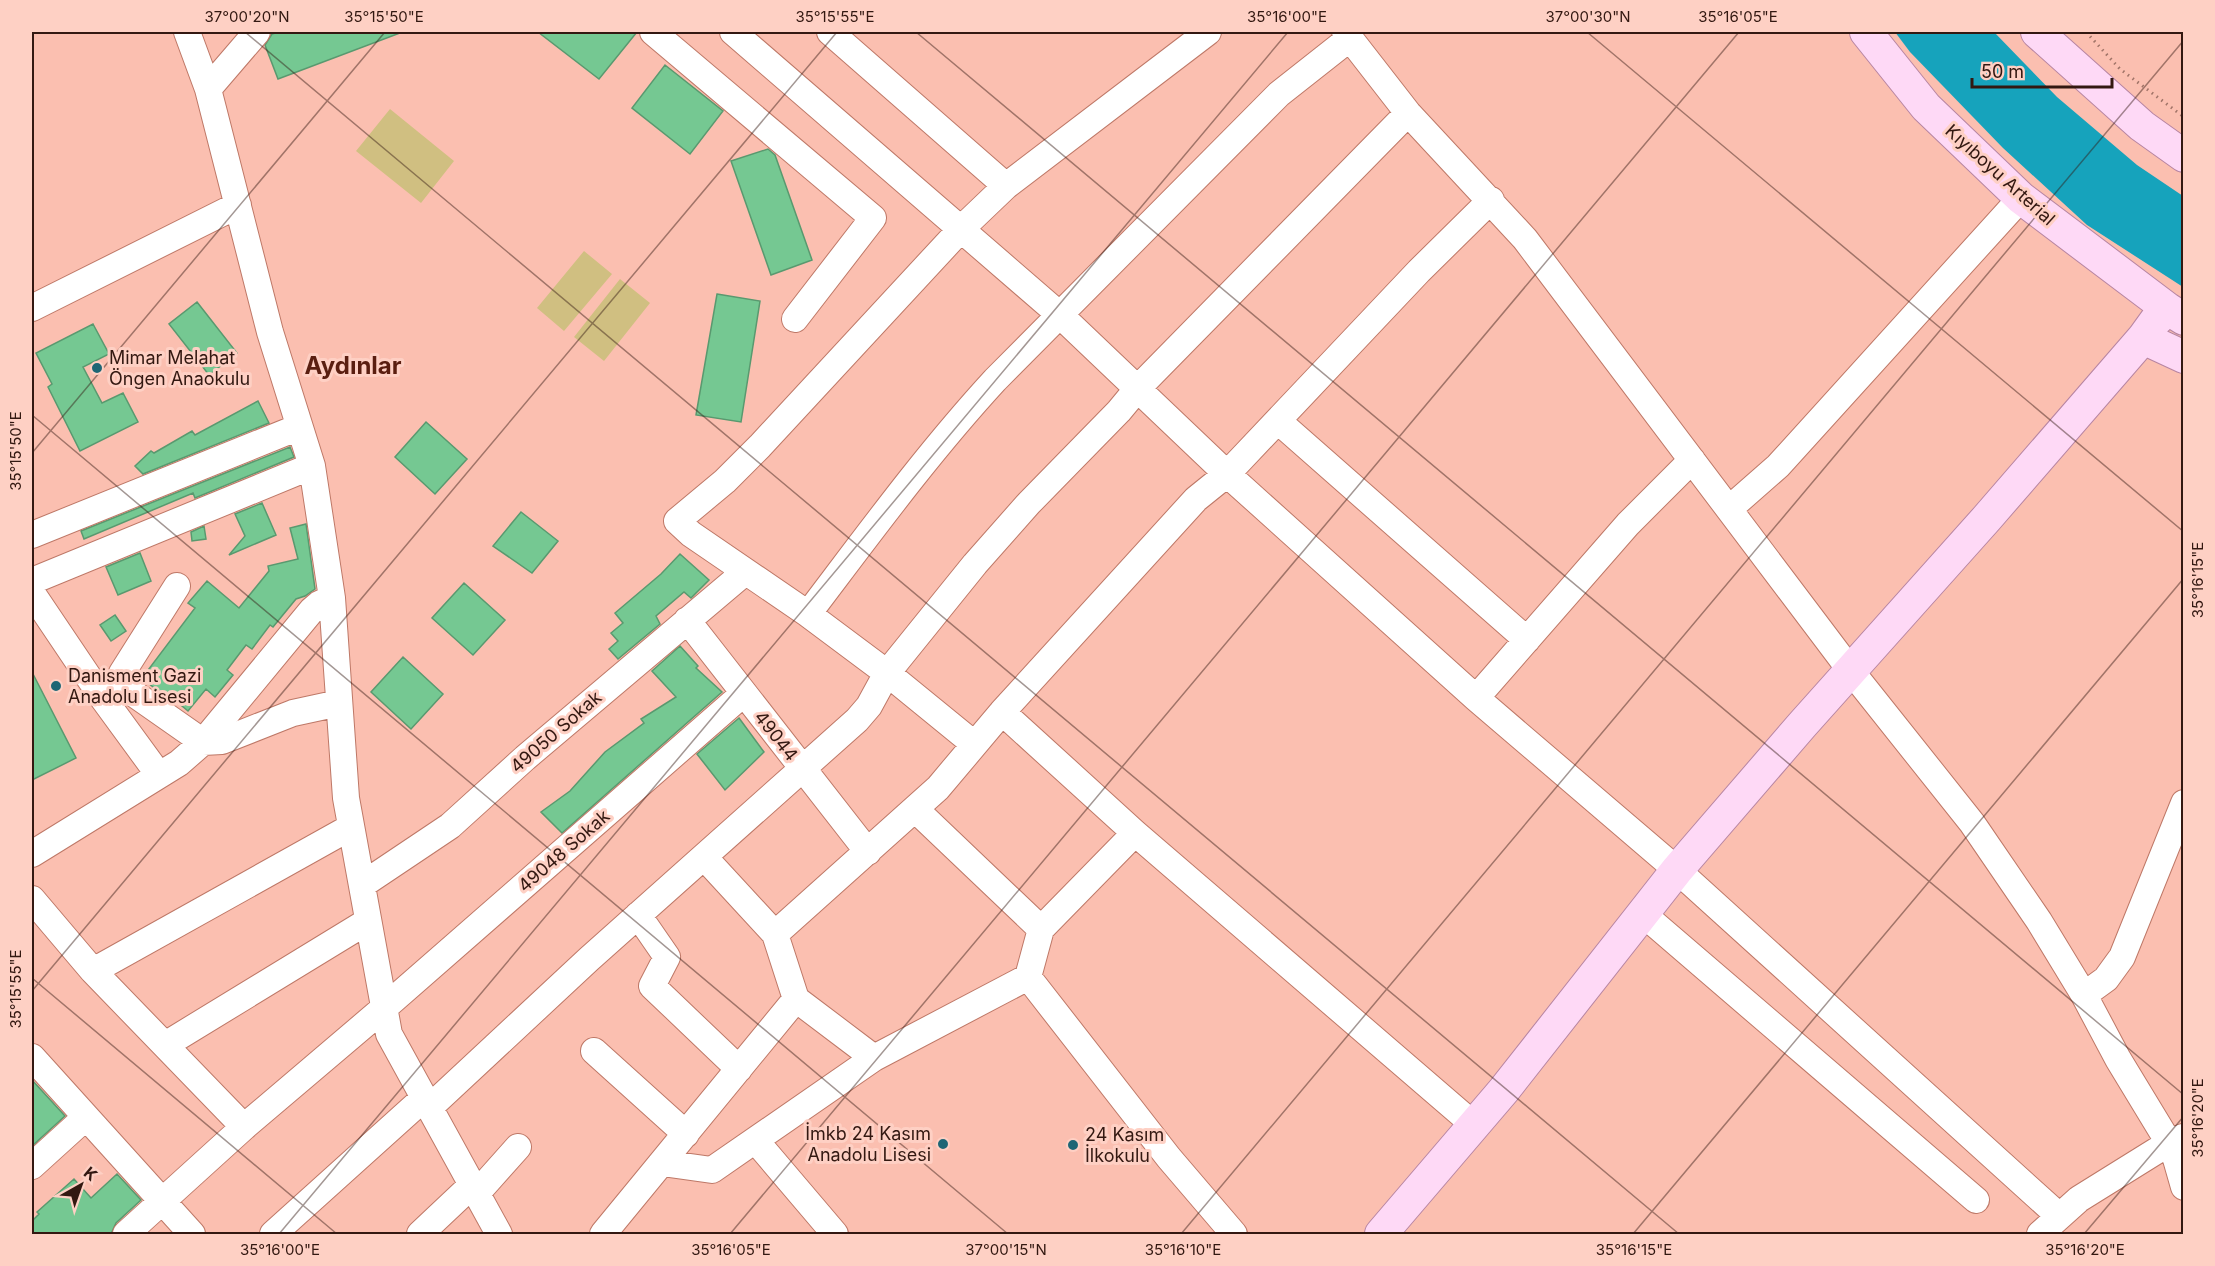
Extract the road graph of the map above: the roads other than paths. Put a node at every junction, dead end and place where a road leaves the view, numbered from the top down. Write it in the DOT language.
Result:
graph roads {
  1 [pos="187,32"];
  2 [pos="257,32"];
  3 [pos="733,32"];
  4 [pos="830,32"];
  5 [pos="1208,32"];
  6 [pos="1866,32"];
  7 [pos="2037,32"];
  8 [pos="665,35"];
  9 [pos="1347,35"];
  10 [pos="208,89"];
  11 [pos="1408,113"];
  12 [pos="2184,156"];
  13 [pos="1006,186"];
  14 [pos="2021,198"];
  15 [pos="1491,200"];
  16 [pos="238,205"];
  17 [pos="961,229"];
  18 [pos="32,308"];
  19 [pos="2176,314"];
  20 [pos="1060,315"];
  21 [pos="795,319"];
  22 [pos="2143,338"];
  23 [pos="2184,357"];
  24 [pos="1138,388"];
  25 [pos="1278,421"];
  26 [pos="299,427"];
  27 [pos="1692,460"];
  28 [pos="312,466"];
  29 [pos="1227,474"];
  30 [pos="1729,510"];
  31 [pos="32,535"];
  32 [pos="745,572"];
  33 [pos="32,581"];
  34 [pos="177,586"];
  35 [pos="32,593"];
  36 [pos="332,598"];
  37 [pos="808,614"];
  38 [pos="687,620"];
  39 [pos="1527,640"];
  40 [pos="1851,671"];
  41 [pos="887,674"];
  42 [pos="109,694"];
  43 [pos="743,694"];
  44 [pos="1476,698"];
  45 [pos="339,703"];
  46 [pos="1002,712"];
  47 [pos="203,742"];
  48 [pos="974,744"];
  49 [pos="802,769"];
  50 [pos="159,775"];
  51 [pos="2184,803"];
  52 [pos="915,809"];
  53 [pos="351,827"];
  54 [pos="1135,833"];
  55 [pos="868,852"];
  56 [pos="32,854"];
  57 [pos="704,857"];
  58 [pos="1677,870"];
  59 [pos="362,885"];
  60 [pos="32,898"];
  61 [pos="1643,914"];
  62 [pos="638,915"];
  63 [pos="369,921"];
  64 [pos="1041,929"];
  65 [pos="775,934"];
  66 [pos="93,972"];
  67 [pos="1028,977"];
  68 [pos="2084,995"];
  69 [pos="796,999"];
  70 [pos="384,1008"];
  71 [pos="165,1045"];
  72 [pos="594,1051"];
  73 [pos="32,1057"];
  74 [pos="874,1058"];
  75 [pos="739,1069"];
  76 [pos="427,1103"];
  77 [pos="86,1117"];
  78 [pos="1474,1125"];
  79 [pos="243,1126"];
  80 [pos="686,1134"];
  81 [pos="2176,1140"];
  82 [pos="756,1141"];
  83 [pos="518,1147"];
  84 [pos="662,1162"];
  85 [pos="32,1166"];
  86 [pos="2184,1187"];
  87 [pos="474,1189"];
  88 [pos="162,1200"];
  89 [pos="1976,1200"];
  90 [pos="2059,1216"];
  91 [pos="126,1234"];
  92 [pos="192,1234"];
  93 [pos="273,1234"];
  94 [pos="420,1234"];
  95 [pos="499,1234"];
  96 [pos="603,1234"];
  97 [pos="835,1234"];
  98 [pos="1234,1234"];
  99 [pos="1381,1234"];
  100 [pos="2040,1234"];
  1 -- 10 [label="street"];
  2 -- 10 [label="street"];
  3 -- 17 [label="street"];
  4 -- 13 [label="street"];
  5 -- 13 [label="street"];
  6 -- 14 [label="main road, Kıyıboyu Arterial"];
  7 -- 12 [label="main road"];
  8 -- 21 [label="street"];
  9 -- 11 [label="street"];
  9 -- 20 [label="street"];
  10 -- 16 [label="street"];
  11 -- 15 [label="street"];
  11 -- 24 [label="street"];
  13 -- 17 [label="street"];
  14 -- 19 [label="main road, Kıyıboyu Arterial"];
  14 -- 30 [label="street"];
  15 -- 25 [label="street"];
  15 -- 27 [label="street"];
  16 -- 18 [label="street"];
  16 -- 26 [label="street"];
  17 -- 20 [label="street"];
  17 -- 32 [label="street"];
  19 -- 22 [label="main road"];
  20 -- 24 [label="street"];
  20 -- 37 [label="street"];
  22 -- 23 [label="main road"];
  22 -- 40 [label="main road"];
  24 -- 29 [label="street"];
  24 -- 41 [label="street"];
  25 -- 29 [label="street"];
  25 -- 39 [label="street"];
  26 -- 28 [label="street"];
  26 -- 31 [label="street"];
  27 -- 30 [label="street"];
  27 -- 39 [label="street"];
  28 -- 33 [label="street"];
  28 -- 36 [label="street"];
  29 -- 44 [label="street"];
  29 -- 46 [label="street"];
  30 -- 40 [label="street"];
  32 -- 37 [label="street"];
  32 -- 38 [label="street, 49050 Sokak"];
  34 -- 42 [label="street"];
  35 -- 42 [label="street"];
  36 -- 45 [label="street"];
  36 -- 47 [label="street"];
  37 -- 41 [label="street"];
  38 -- 43 [label="street, 49044"];
  38 -- 59 [label="street, 49050 Sokak"];
  39 -- 44 [label="street"];
  40 -- 58 [label="main road"];
  40 -- 68 [label="street"];
  41 -- 48 [label="street"];
  41 -- 49 [label="street"];
  42 -- 47 [label="street"];
  42 -- 50 [label="street"];
  43 -- 49 [label="street, 49044"];
  43 -- 70 [label="street, 49048 Sokak"];
  44 -- 58 [label="street"];
  45 -- 47 [label="street"];
  45 -- 53 [label="street"];
  46 -- 48 [label="street"];
  46 -- 54 [label="street"];
  47 -- 50 [label="street"];
  48 -- 52 [label="street"];
  49 -- 55 [label="street, 49044"];
  49 -- 57 [label="street"];
  50 -- 56 [label="street"];
  51 -- 68 [label="street"];
  52 -- 55 [label="street"];
  52 -- 64 [label="street"];
  53 -- 59 [label="street"];
  53 -- 66 [label="street"];
  54 -- 64 [label="street"];
  54 -- 78 [label="street"];
  55 -- 65 [label="street"];
  57 -- 62 [label="street"];
  57 -- 65 [label="street"];
  58 -- 61 [label="main road"];
  58 -- 90 [label="street"];
  59 -- 63 [label="street"];
  60 -- 66 [label="street"];
  61 -- 78 [label="main road"];
  61 -- 89 [label="street"];
  62 -- 75 [label="street"];
  62 -- 76 [label="street"];
  63 -- 70 [label="street"];
  63 -- 71 [label="street"];
  64 -- 67 [label="street"];
  65 -- 69 [label="street"];
  66 -- 71 [label="street"];
  67 -- 74 [label="street"];
  67 -- 98 [label="street"];
  68 -- 81 [label="street"];
  69 -- 74 [label="street"];
  69 -- 75 [label="street"];
  70 -- 76 [label="street"];
  70 -- 79 [label="street, 49048 Sokak"];
  71 -- 79 [label="street"];
  72 -- 80 [label="street"];
  73 -- 77 [label="street"];
  74 -- 82 [label="street"];
  75 -- 80 [label="street"];
  76 -- 87 [label="street"];
  76 -- 93 [label="street"];
  77 -- 85 [label="street"];
  77 -- 88 [label="street"];
  78 -- 99 [label="main road"];
  79 -- 88 [label="street, 49048 Sokak"];
  80 -- 84 [label="street"];
  81 -- 86 [label="street"];
  81 -- 90 [label="street"];
  82 -- 84 [label="street"];
  82 -- 97 [label="street"];
  83 -- 87 [label="street"];
  84 -- 96 [label="street"];
  87 -- 94 [label="street"];
  87 -- 95 [label="street"];
  88 -- 91 [label="street, 49048 Sokak"];
  88 -- 92 [label="street"];
  90 -- 100 [label="street"];
}
